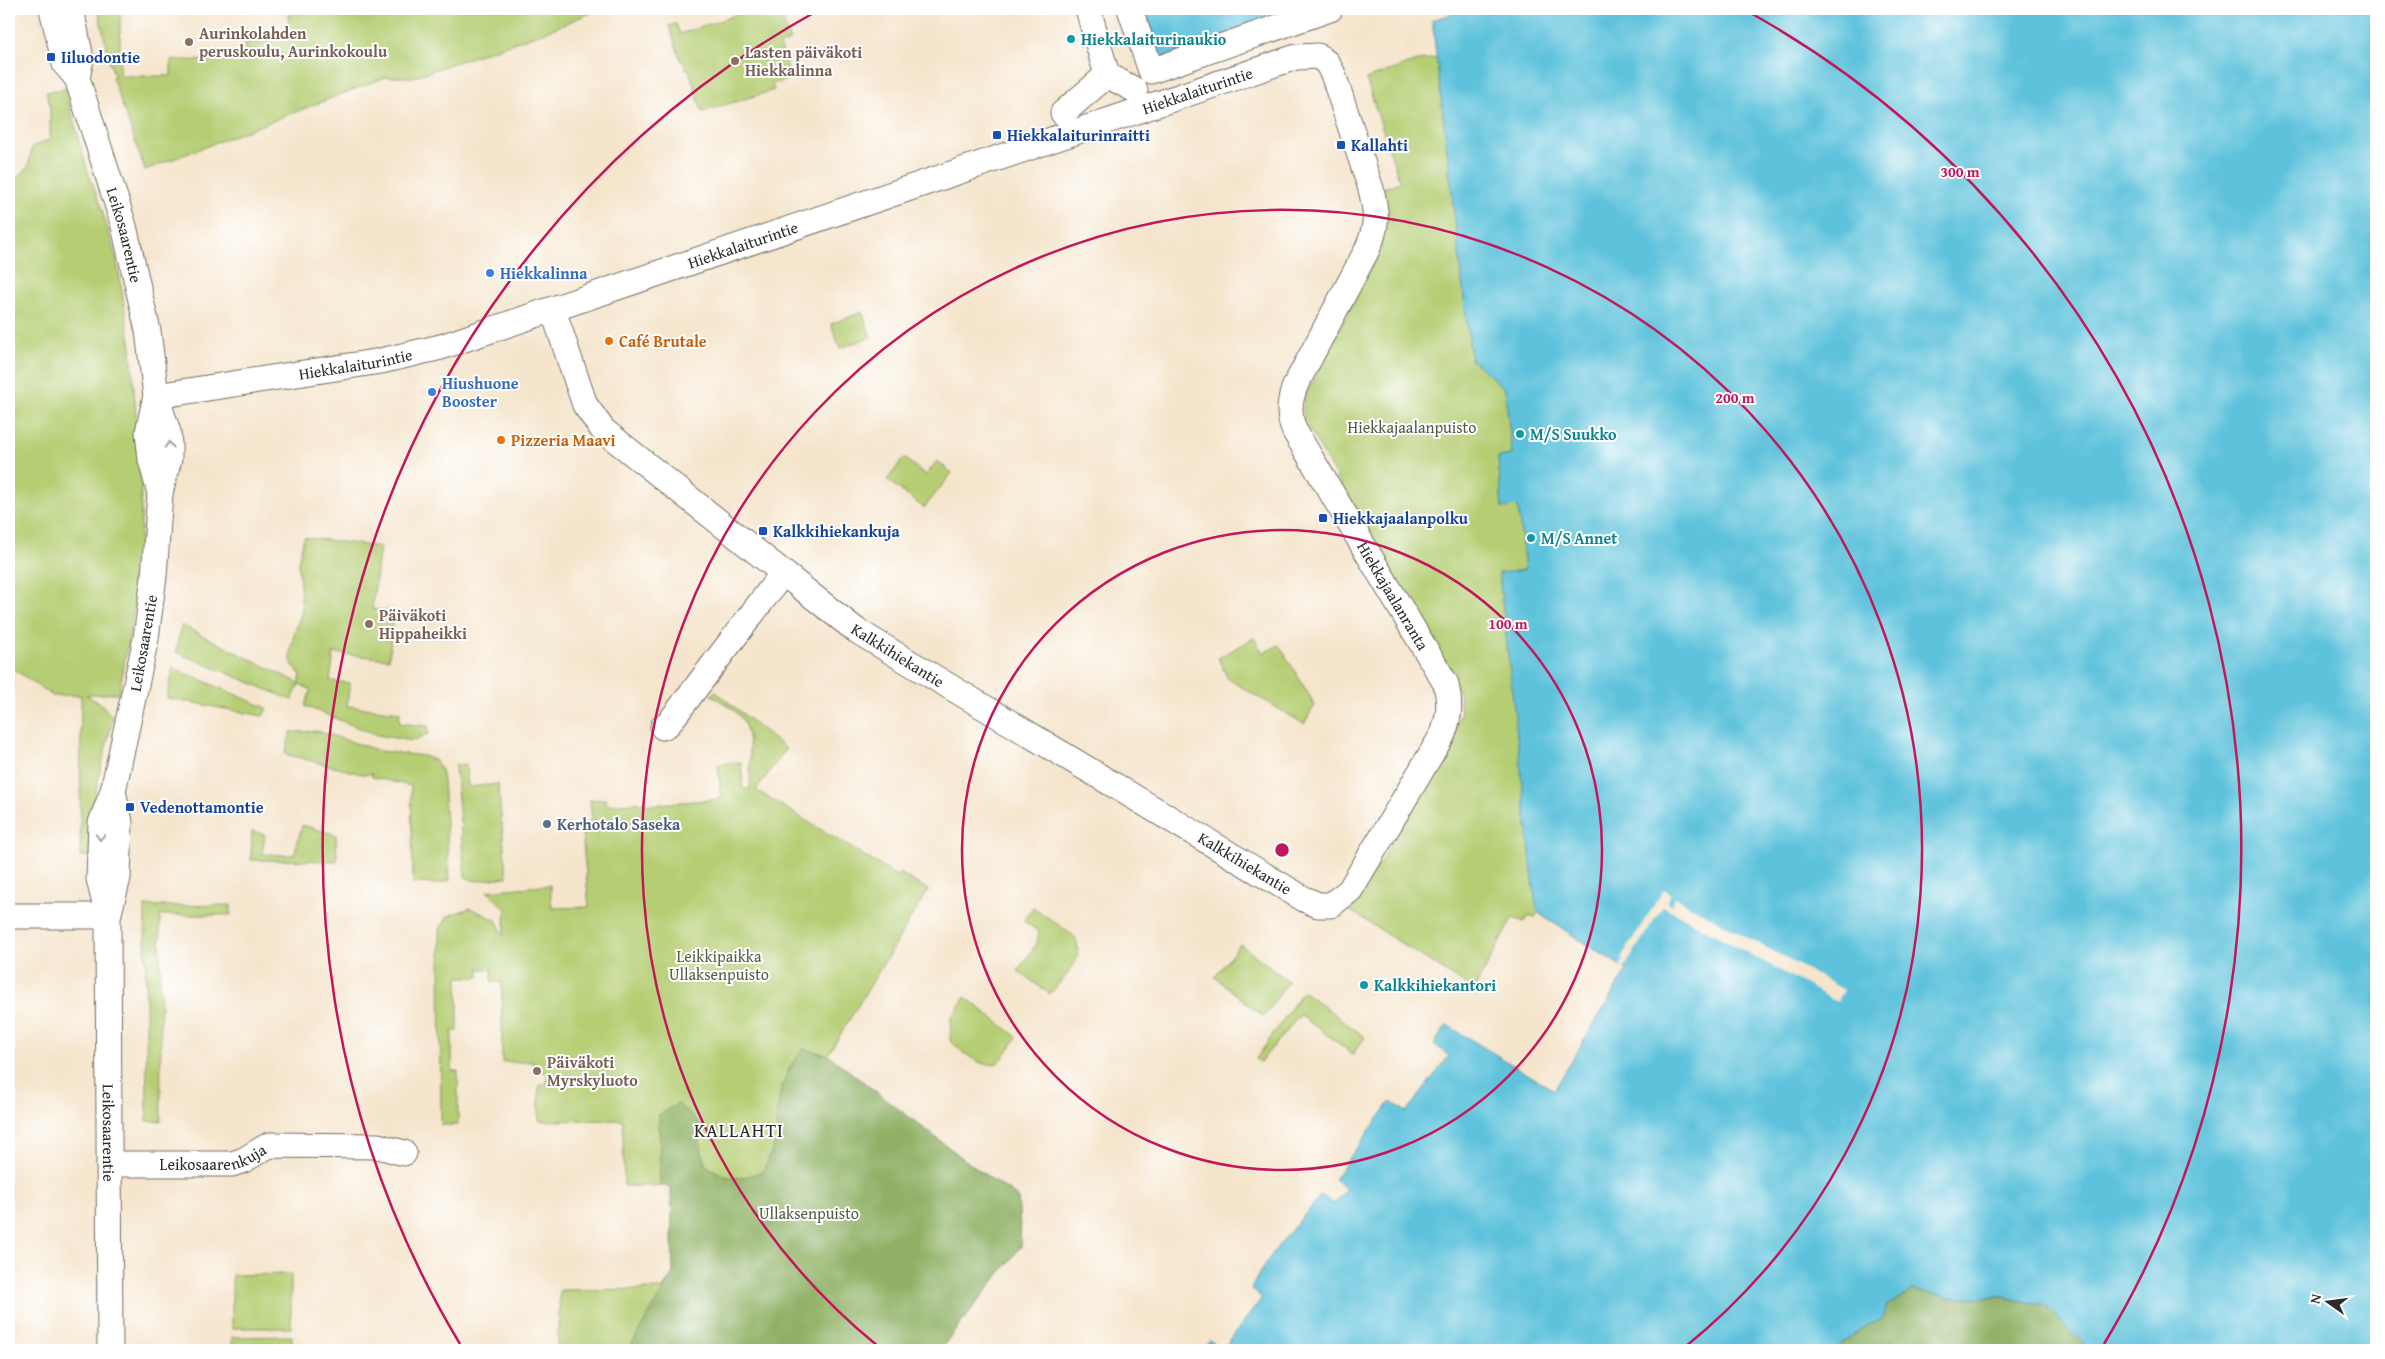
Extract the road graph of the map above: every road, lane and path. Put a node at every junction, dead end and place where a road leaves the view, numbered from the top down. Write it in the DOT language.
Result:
graph roads {
  1 [pos="52,9"];
  2 [pos="71,9"];
  3 [pos="1088,9"];
  4 [pos="1130,9"];
  5 [pos="1330,9"];
  6 [pos="1318,56"];
  7 [pos="1106,75"];
  8 [pos="77,78"];
  9 [pos="1134,90"];
  10 [pos="1063,113"];
  11 [pos="553,310"];
  12 [pos="156,396"];
  13 [pos="783,573"];
  14 [pos="663,727"];
  15 [pos="1331,905"];
  16 [pos="9,916"];
  17 [pos="108,916"];
  18 [pos="404,1153"];
  19 [pos="109,1164"];
  20 [pos="110,1350"];
  1 -- 8 [label="street, Leikosaarentie"];
  2 -- 8 [label="street, Leikosaarentie"];
  3 -- 7 [label="street"];
  4 -- 5 [label="street"];
  6 -- 11 [label="street, Hiekkalaiturintie"];
  6 -- 15 [label="street, Hiekkajaalanranta"];
  7 -- 9 [label="street"];
  7 -- 10 [label="street"];
  8 -- 12 [label="street, Leikosaarentie"];
  11 -- 12 [label="street, Hiekkalaiturintie"];
  11 -- 13 [label="street, Kalkkihiekantie"];
  12 -- 17 [label="street, Leikosaarentie"];
  13 -- 14 [label="street"];
  13 -- 15 [label="street, Kalkkihiekantie"];
  16 -- 17 [label="street"];
  17 -- 19 [label="street, Leikosaarentie"];
  18 -- 19 [label="street, Leikosaarenkuja"];
  19 -- 20 [label="street, Leikosaarentie"];
}
